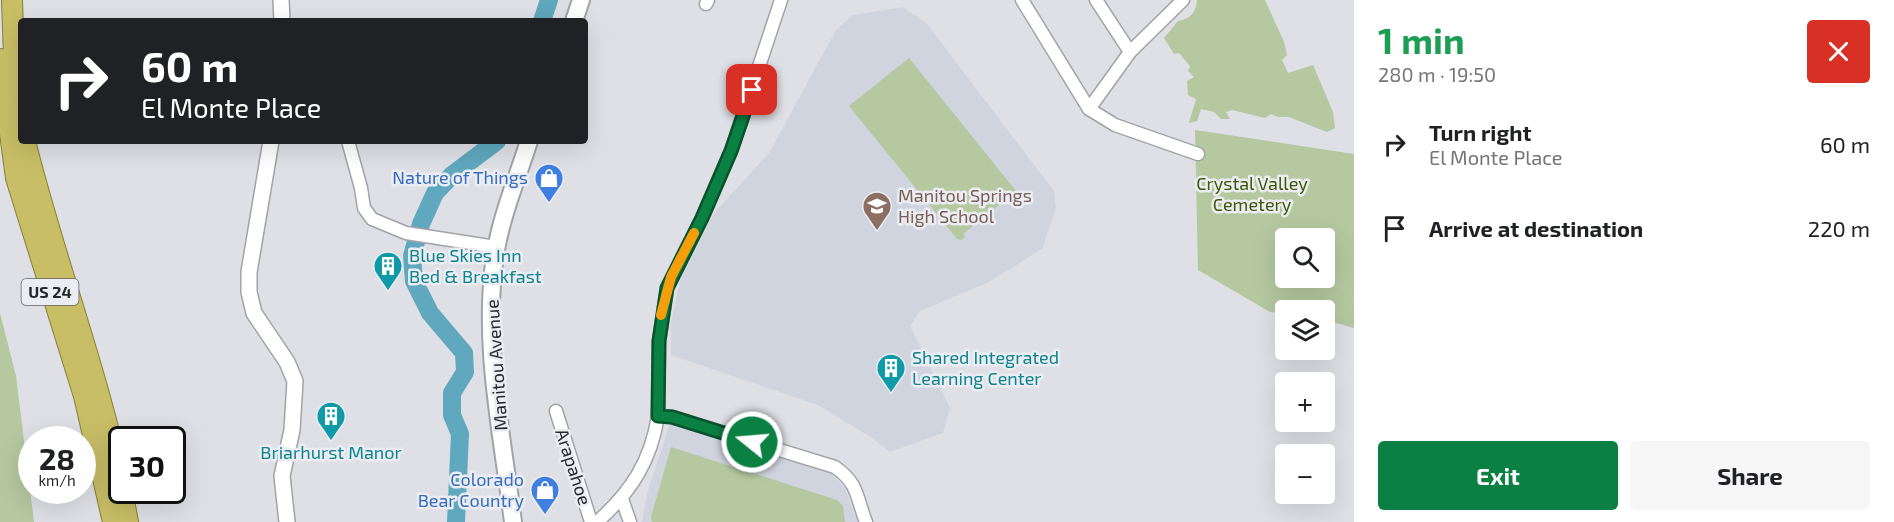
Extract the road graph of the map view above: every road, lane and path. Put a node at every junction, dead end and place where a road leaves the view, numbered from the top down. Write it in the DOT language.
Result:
graph roads {
  1 [pos="12,0"];
  2 [pos="281,0"];
  3 [pos="582,0"];
  4 [pos="781,0"];
  5 [pos="1022,0"];
  6 [pos="1096,0"];
  7 [pos="1183,0"];
  8 [pos="282,18"];
  9 [pos="575,18"];
  10 [pos="1130,52"];
  11 [pos="0,58"];
  12 [pos="18,89"];
  13 [pos="1089,109"];
  14 [pos="26,144"];
  15 [pos="270,144"];
  16 [pos="349,144"];
  17 [pos="528,144"];
  18 [pos="1198,154"];
  19 [pos="496,247"];
  20 [pos="556,411"];
  21 [pos="658,416"];
  22 [pos="108,427"];
  23 [pos="622,499"];
  24 [pos="125,504"];
  25 [pos="113,522"];
  26 [pos="128,522"];
  27 [pos="287,522"];
  28 [pos="513,522"];
  29 [pos="591,522"];
  30 [pos="597,522"];
  31 [pos="630,522"];
  32 [pos="866,522"];
  1 -- 12 [label="highway"];
  2 -- 8 [label="street"];
  3 -- 9 [label="main road"];
  4 -- 21 [label="street"];
  5 -- 13 [label="street"];
  6 -- 10 [label="street"];
  7 -- 10 [label="street"];
  10 -- 13 [label="street"];
  11 -- 25 [label="highway, US 24"];
  13 -- 18 [label="street"];
  14 -- 22 [label="highway, US 24"];
  15 -- 27 [label="street"];
  16 -- 19 [label="street"];
  17 -- 19 [label="main road, Manitou Avenue"];
  19 -- 28 [label="main road, Manitou Avenue"];
  20 -- 29 [label="street, Arapahoe"];
  21 -- 23 [label="street"];
  21 -- 32 [label="street"];
  23 -- 30 [label="street"];
  23 -- 31 [label="street"];
  24 -- 26 [label="highway, US 24"];
}
